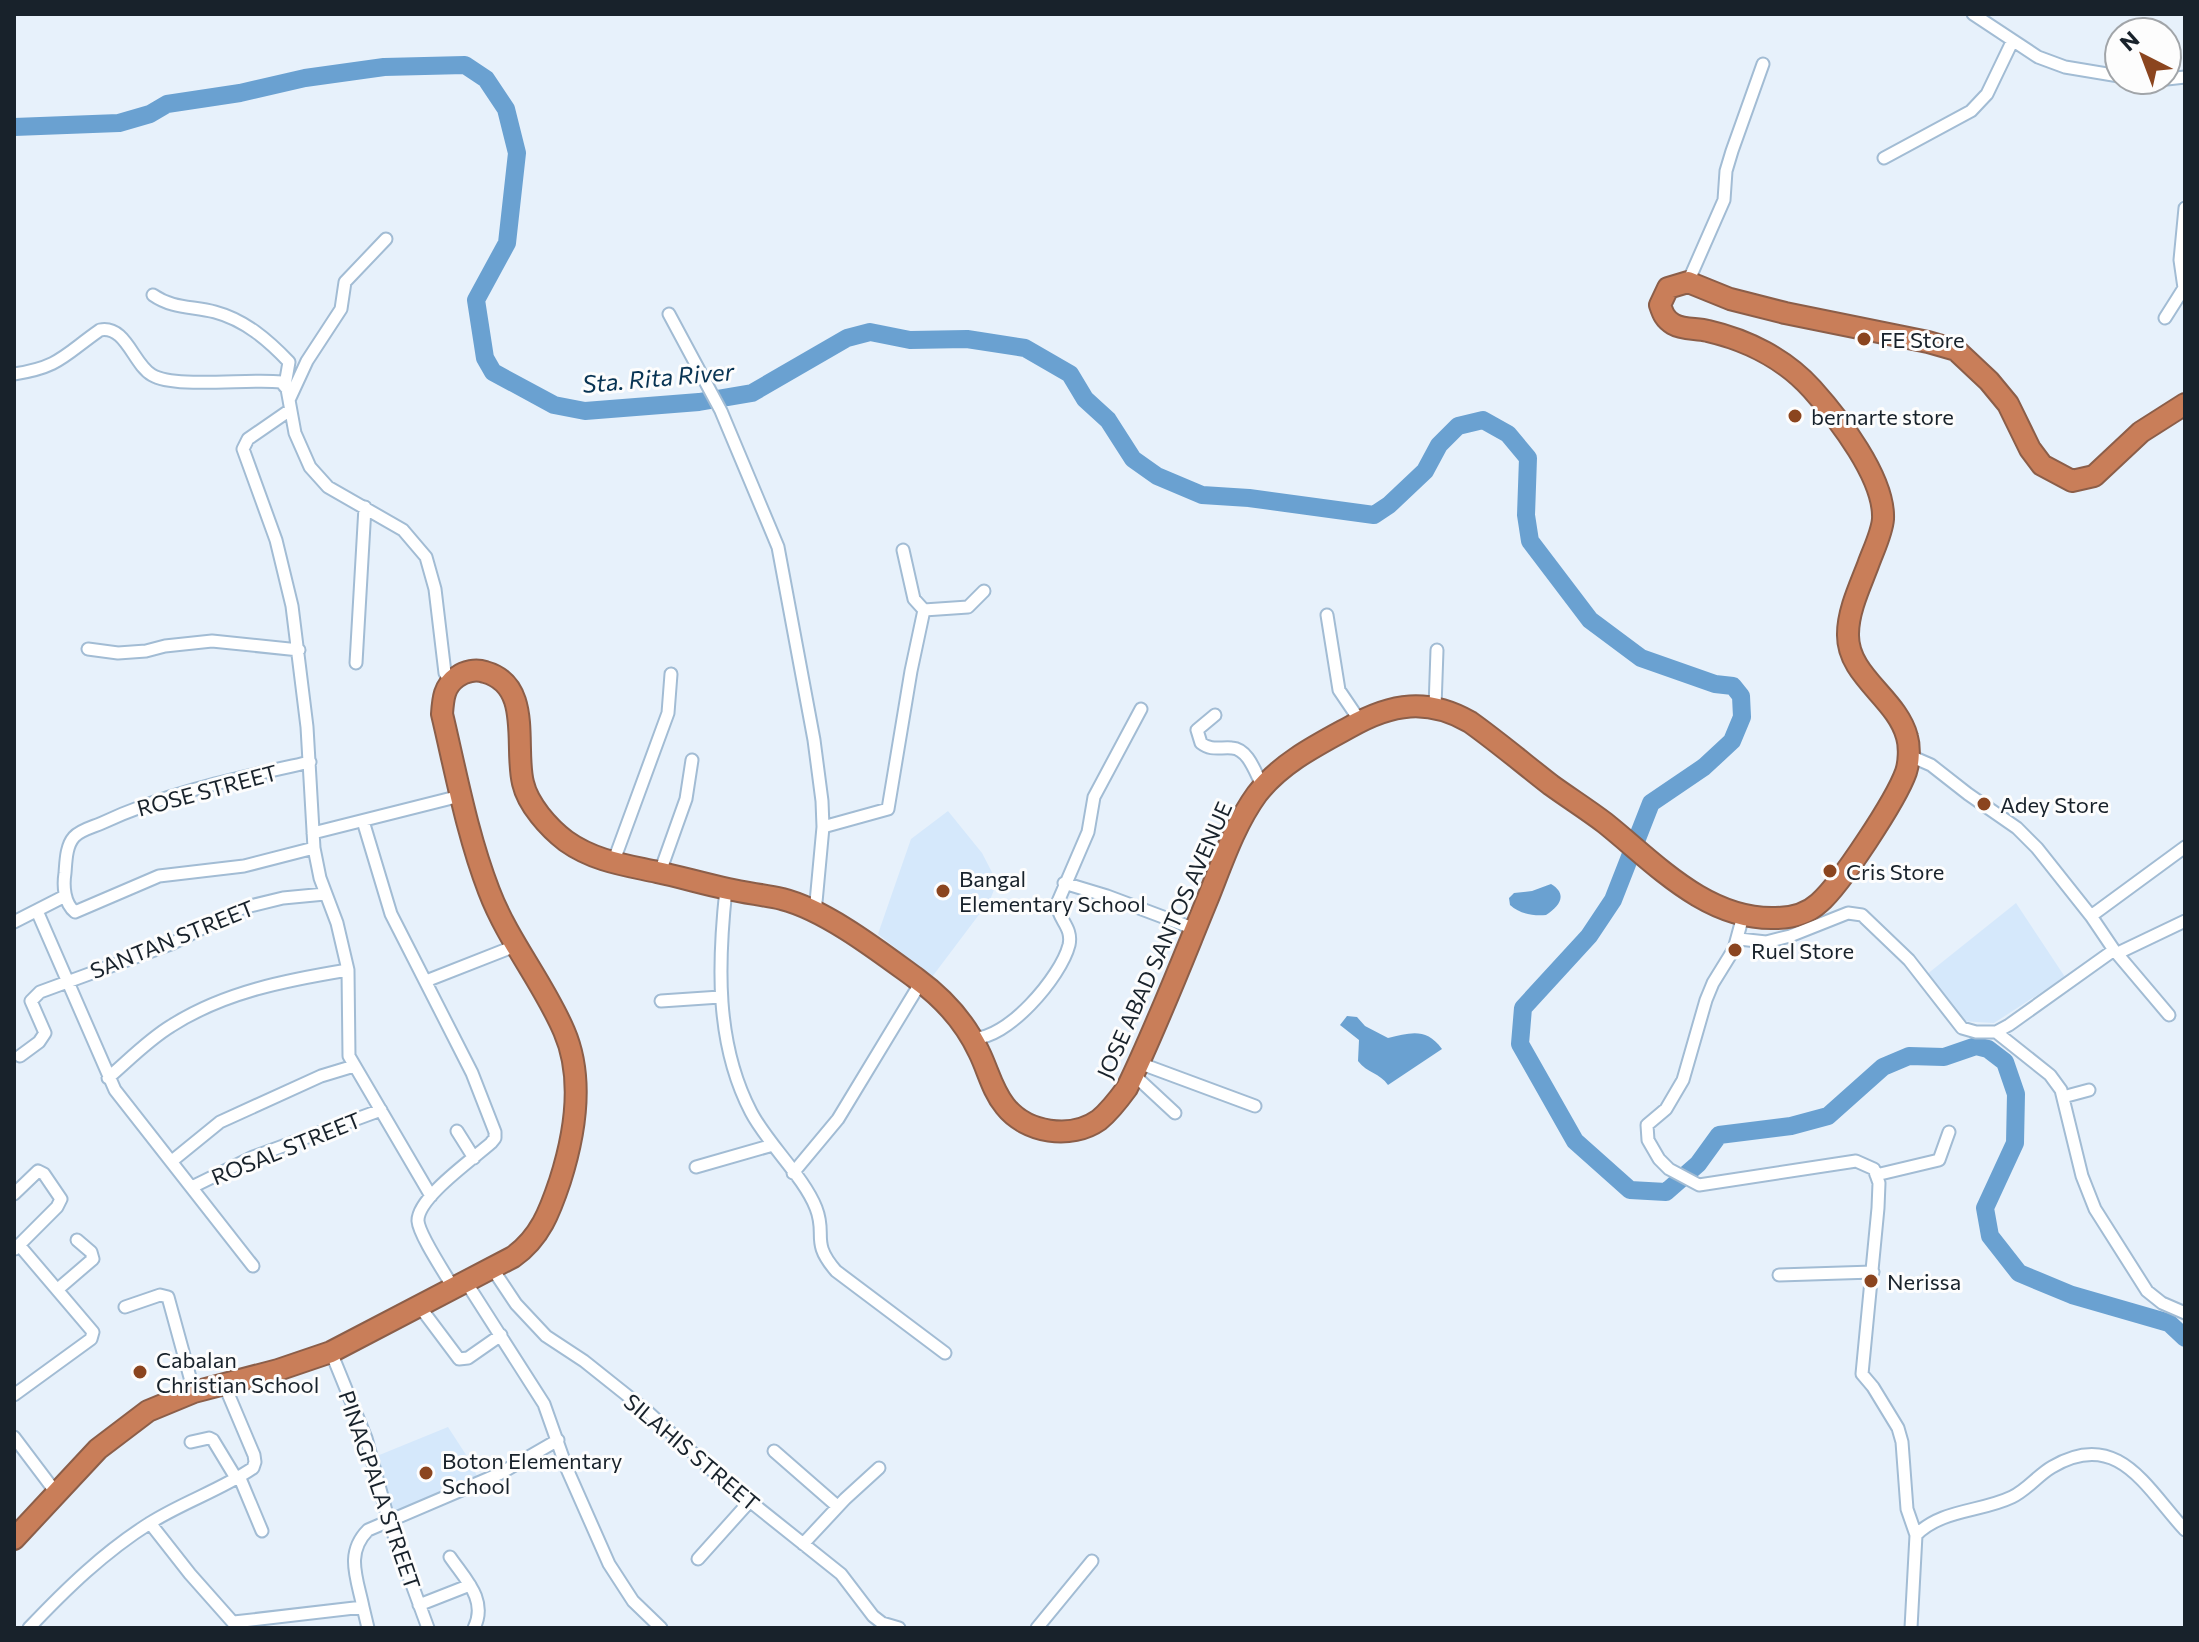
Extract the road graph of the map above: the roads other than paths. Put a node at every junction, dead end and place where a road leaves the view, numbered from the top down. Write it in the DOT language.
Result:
graph roads {
  1 [pos="1973,14"];
  2 [pos="2012,42"];
  3 [pos="1763,64"];
  4 [pos="2103,73"];
  5 [pos="1884,158"];
  6 [pos="2185,208"];
  7 [pos="386,239"];
  8 [pos="1688,282"];
  9 [pos="153,295"];
  10 [pos="669,314"];
  11 [pos="2165,318"];
  12 [pos="14,374"];
  13 [pos="285,385"];
  14 [pos="2185,404"];
  15 [pos="290,406"];
  16 [pos="365,507"];
  17 [pos="903,550"];
  18 [pos="984,591"];
  19 [pos="924,610"];
  20 [pos="1327,615"];
  21 [pos="88,649"];
  22 [pos="299,650"];
  23 [pos="1437,650"];
  24 [pos="356,663"];
  25 [pos="671,674"];
  26 [pos="451,682"];
  27 [pos="1435,707"];
  28 [pos="1141,709"];
  29 [pos="1215,715"];
  30 [pos="1360,721"];
  31 [pos="1908,755"];
  32 [pos="692,760"];
  33 [pos="310,762"];
  34 [pos="1263,787"];
  35 [pos="460,796"];
  36 [pos="363,821"];
  37 [pos="823,827"];
  38 [pos="313,833"];
  39 [pos="2185,847"];
  40 [pos="314,848"];
  41 [pos="613,863"];
  42 [pos="660,872"];
  43 [pos="1064,883"];
  44 [pos="726,889"];
  45 [pos="325,894"];
  46 [pos="65,896"];
  47 [pos="37,911"];
  48 [pos="815,913"];
  49 [pos="1743,916"];
  50 [pos="2091,916"];
  51 [pos="2185,921"];
  52 [pos="14,922"];
  53 [pos="1195,929"];
  54 [pos="1739,939"];
  55 [pos="515,946"];
  56 [pos="2116,952"];
  57 [pos="348,970"];
  58 [pos="68,980"];
  59 [pos="426,981"];
  60 [pos="921,982"];
  61 [pos="720,997"];
  62 [pos="661,1001"];
  63 [pos="2169,1015"];
  64 [pos="1996,1032"];
  65 [pos="972,1038"];
  66 [pos="20,1056"];
  67 [pos="354,1066"];
  68 [pos="1136,1068"];
  69 [pos="108,1078"];
  70 [pos="2089,1090"];
  71 [pos="2063,1097"];
  72 [pos="1255,1106"];
  73 [pos="381,1110"];
  74 [pos="1175,1113"];
  75 [pos="457,1131"];
  76 [pos="1949,1132"];
  77 [pos="773,1145"];
  78 [pos="474,1158"];
  79 [pos="172,1161"];
  80 [pos="696,1167"];
  81 [pos="793,1173"];
  82 [pos="1876,1175"];
  83 [pos="192,1187"];
  84 [pos="14,1194"];
  85 [pos="431,1196"];
  86 [pos="77,1240"];
  87 [pos="17,1247"];
  88 [pos="253,1266"];
  89 [pos="492,1268"];
  90 [pos="1873,1272"];
  91 [pos="1779,1275"];
  92 [pos="460,1285"];
  93 [pos="58,1289"];
  94 [pos="125,1307"];
  95 [pos="420,1307"];
  96 [pos="2185,1313"];
  97 [pos="501,1335"];
  98 [pos="331,1352"];
  99 [pos="945,1353"];
  100 [pos="224,1384"];
  101 [pos="194,1392"];
  102 [pos="14,1395"];
  103 [pos="14,1437"];
  104 [pos="558,1440"];
  105 [pos="191,1442"];
  106 [pos="774,1451"];
  107 [pos="879,1468"];
  108 [pos="238,1477"];
  109 [pos="57,1494"];
  110 [pos="750,1501"];
  111 [pos="837,1506"];
  112 [pos="389,1522"];
  113 [pos="150,1523"];
  114 [pos="2185,1530"];
  115 [pos="262,1531"];
  116 [pos="1916,1535"];
  117 [pos="14,1539"];
  118 [pos="803,1544"];
  119 [pos="450,1557"];
  120 [pos="698,1559"];
  121 [pos="1092,1561"];
  122 [pos="470,1585"];
  123 [pos="419,1605"];
  124 [pos="363,1607"];
  125 [pos="236,1625"];
  126 [pos="29,1628"];
  127 [pos="368,1628"];
  128 [pos="428,1628"];
  129 [pos="474,1628"];
  130 [pos="661,1628"];
  131 [pos="899,1628"];
  132 [pos="1037,1628"];
  133 [pos="1911,1628"];
  1 -- 2 [label="street"];
  2 -- 4 [label="street"];
  2 -- 5 [label="street"];
  3 -- 8 [label="street"];
  6 -- 11 [label="street"];
  7 -- 15 [label="street"];
  8 -- 14 [label="highway"];
  8 -- 31 [label="highway"];
  9 -- 13 [label="street"];
  10 -- 37 [label="street"];
  12 -- 13 [label="street"];
  13 -- 15 [label="street"];
  15 -- 16 [label="street"];
  15 -- 22 [label="street"];
  16 -- 24 [label="street"];
  16 -- 26 [label="street"];
  17 -- 19 [label="street"];
  18 -- 19 [label="street"];
  19 -- 37 [label="street"];
  20 -- 30 [label="street"];
  21 -- 22 [label="street"];
  22 -- 33 [label="street"];
  23 -- 27 [label="street"];
  25 -- 41 [label="street"];
  26 -- 35 [label="highway"];
  26 -- 41 [label="highway, JOSE ABAD SANTOS AVENUE"];
  27 -- 30 [label="highway, JOSE ABAD SANTOS AVENUE"];
  27 -- 49 [label="highway, JOSE ABAD SANTOS AVENUE"];
  28 -- 43 [label="street"];
  29 -- 34 [label="street"];
  30 -- 34 [label="highway, JOSE ABAD SANTOS AVENUE"];
  31 -- 49 [label="highway, JOSE ABAD SANTOS AVENUE"];
  31 -- 50 [label="street"];
  32 -- 42 [label="street"];
  33 -- 38 [label="street"];
  33 -- 46 [label="street, ROSE STREET"];
  34 -- 53 [label="highway, JOSE ABAD SANTOS AVENUE"];
  35 -- 36 [label="street"];
  35 -- 55 [label="highway"];
  36 -- 38 [label="street"];
  36 -- 59 [label="street"];
  37 -- 48 [label="street"];
  38 -- 40 [label="street"];
  39 -- 50 [label="street"];
  40 -- 45 [label="street"];
  40 -- 46 [label="street"];
  41 -- 42 [label="highway, JOSE ABAD SANTOS AVENUE"];
  42 -- 44 [label="highway, JOSE ABAD SANTOS AVENUE"];
  43 -- 53 [label="street"];
  43 -- 65 [label="street"];
  44 -- 48 [label="highway, JOSE ABAD SANTOS AVENUE"];
  44 -- 61 [label="street"];
  45 -- 57 [label="street"];
  45 -- 58 [label="street, SANTAN STREET"];
  46 -- 47 [label="street"];
  47 -- 52 [label="street"];
  47 -- 58 [label="street"];
  48 -- 60 [label="highway, JOSE ABAD SANTOS AVENUE"];
  49 -- 54 [label="street"];
  50 -- 56 [label="street"];
  51 -- 56 [label="street"];
  53 -- 68 [label="highway, JOSE ABAD SANTOS AVENUE"];
  54 -- 64 [label="street"];
  54 -- 82 [label="street"];
  55 -- 59 [label="street"];
  55 -- 89 [label="highway"];
  56 -- 63 [label="street"];
  56 -- 64 [label="street"];
  57 -- 67 [label="street"];
  57 -- 69 [label="street"];
  58 -- 66 [label="street, SANTAN STREET"];
  58 -- 69 [label="street"];
  59 -- 78 [label="street"];
  60 -- 65 [label="highway, JOSE ABAD SANTOS AVENUE"];
  60 -- 81 [label="street"];
  61 -- 62 [label="street"];
  61 -- 77 [label="street"];
  64 -- 71 [label="street"];
  65 -- 68 [label="highway, JOSE ABAD SANTOS AVENUE"];
  67 -- 73 [label="street"];
  67 -- 79 [label="street"];
  68 -- 72 [label="street"];
  68 -- 74 [label="street"];
  69 -- 79 [label="street"];
  70 -- 71 [label="street"];
  71 -- 96 [label="street"];
  73 -- 83 [label="street, ROSAL STREET"];
  73 -- 85 [label="street"];
  75 -- 78 [label="street"];
  76 -- 82 [label="street"];
  77 -- 80 [label="street"];
  77 -- 81 [label="street"];
  78 -- 85 [label="street"];
  79 -- 83 [label="street"];
  81 -- 99 [label="street"];
  82 -- 90 [label="street"];
  83 -- 88 [label="street"];
  84 -- 87 [label="street"];
  85 -- 92 [label="street"];
  86 -- 93 [label="street"];
  87 -- 93 [label="street"];
  89 -- 92 [label="highway"];
  89 -- 110 [label="street, SILAHIS STREET"];
  90 -- 91 [label="street"];
  90 -- 116 [label="street"];
  92 -- 95 [label="highway"];
  92 -- 97 [label="street"];
  93 -- 102 [label="street"];
  94 -- 101 [label="street"];
  95 -- 97 [label="street"];
  95 -- 98 [label="highway"];
  97 -- 104 [label="street"];
  98 -- 100 [label="highway"];
  98 -- 112 [label="street, PINAGPALA STREET"];
  100 -- 101 [label="highway"];
  100 -- 108 [label="street"];
  101 -- 109 [label="highway"];
  103 -- 109 [label="street"];
  104 -- 112 [label="street"];
  104 -- 130 [label="street"];
  105 -- 108 [label="street"];
  106 -- 111 [label="street"];
  107 -- 111 [label="street"];
  108 -- 113 [label="street"];
  108 -- 115 [label="street"];
  109 -- 117 [label="highway"];
  110 -- 118 [label="street, SILAHIS STREET"];
  110 -- 120 [label="street"];
  111 -- 118 [label="street"];
  112 -- 123 [label="street, PINAGPALA STREET"];
  112 -- 124 [label="street"];
  113 -- 125 [label="street"];
  113 -- 126 [label="street"];
  114 -- 116 [label="street"];
  116 -- 133 [label="street"];
  118 -- 131 [label="street, SILAHIS STREET"];
  119 -- 122 [label="street"];
  121 -- 132 [label="street"];
  122 -- 123 [label="street"];
  122 -- 129 [label="street"];
  123 -- 128 [label="street, PINAGPALA STREET"];
  124 -- 125 [label="street"];
  124 -- 127 [label="street"];
}
